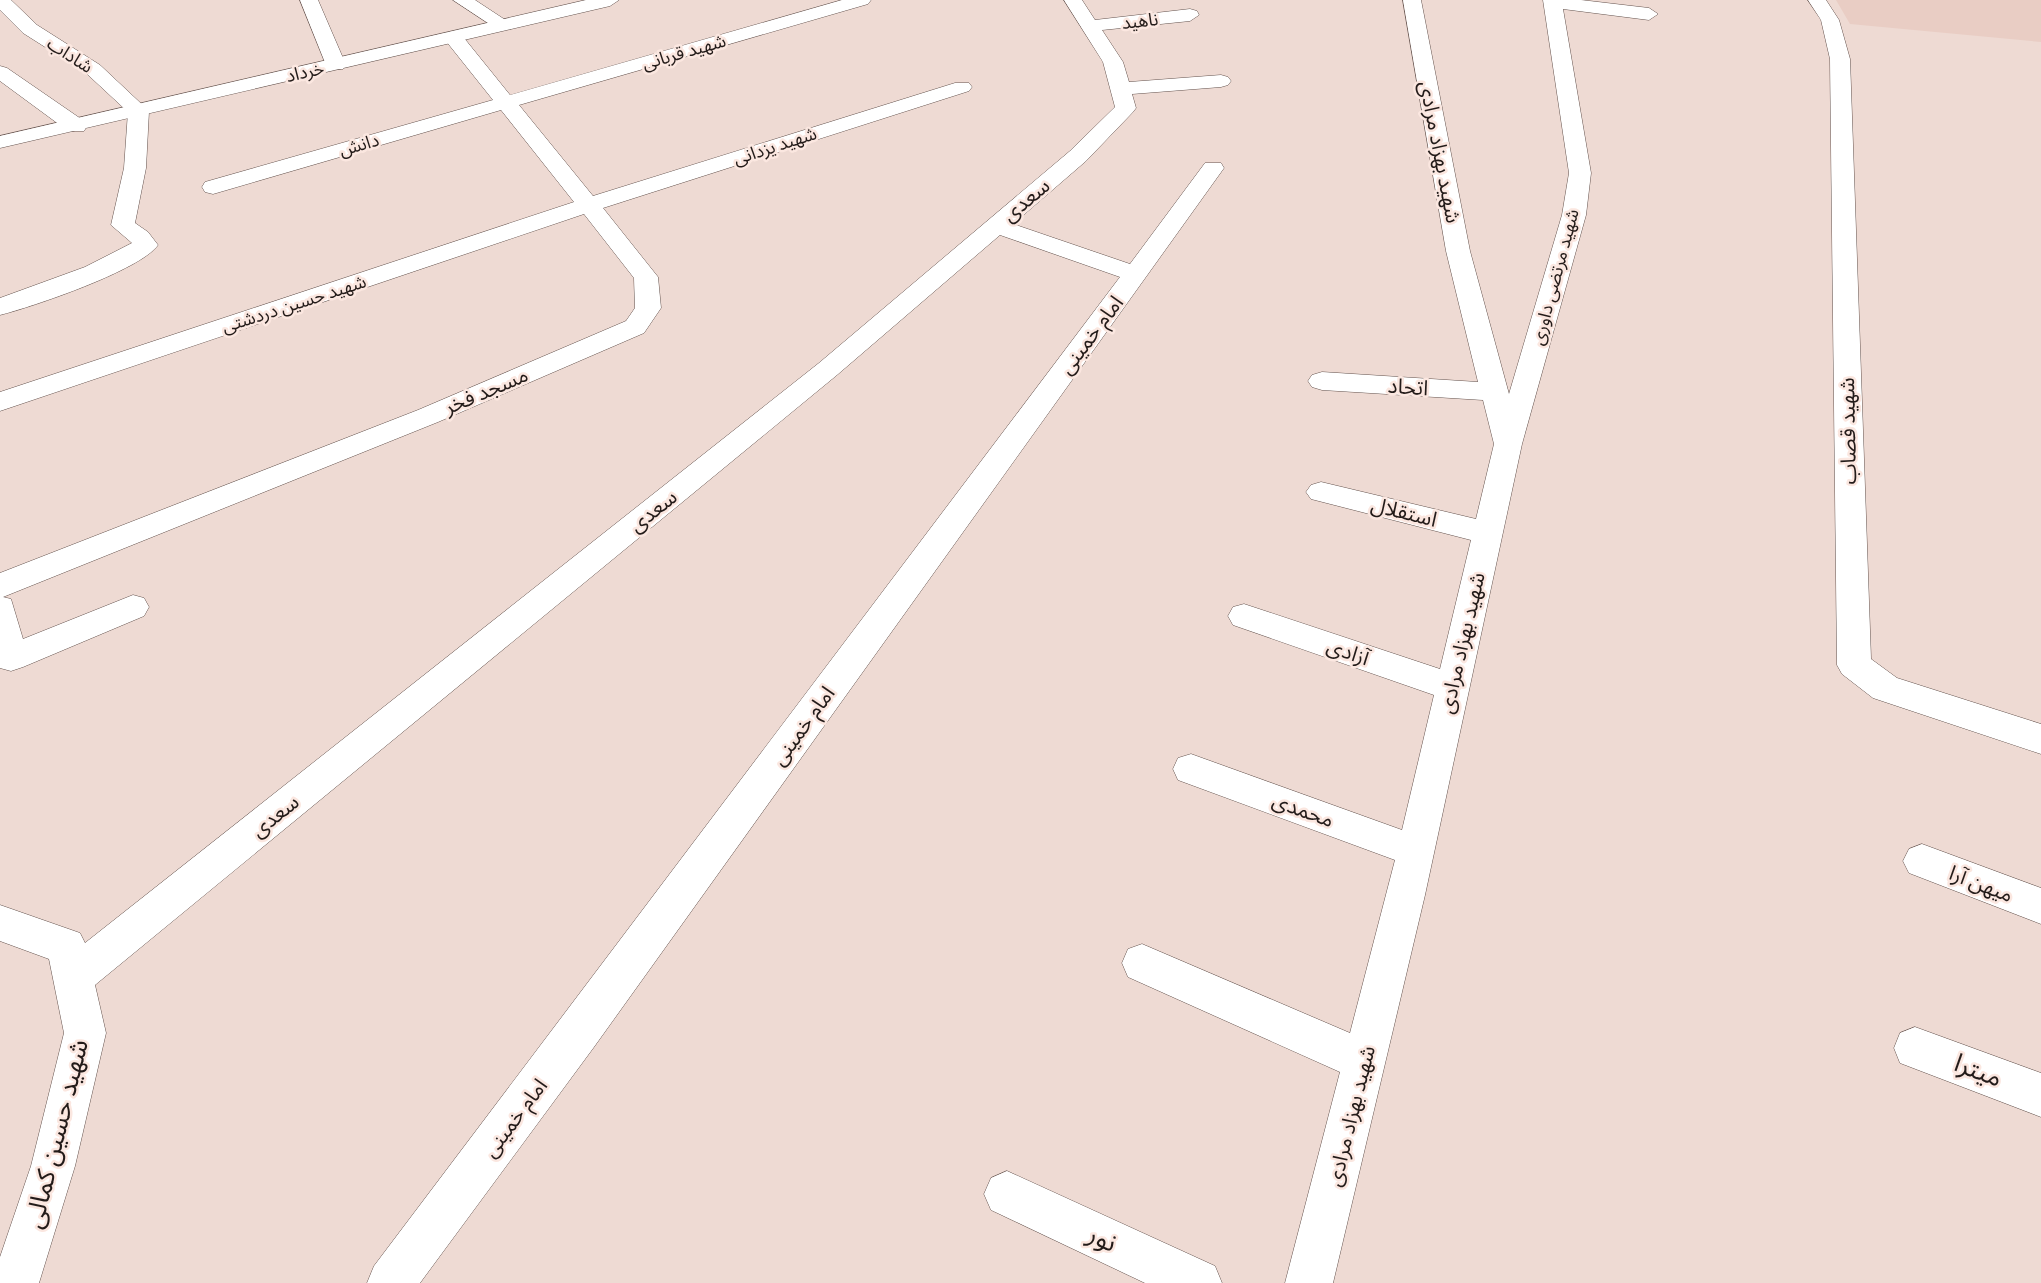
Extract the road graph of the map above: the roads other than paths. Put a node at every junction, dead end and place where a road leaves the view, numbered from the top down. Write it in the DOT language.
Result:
graph roads {
  1 [pos="0,0"];
  2 [pos="309,0"];
  3 [pos="462,0"];
  4 [pos="610,0"];
  5 [pos="862,0"];
  6 [pos="1073,0"];
  7 [pos="1412,0"];
  8 [pos="1817,0"];
  9 [pos="1552,1"];
  10 [pos="1649,14"];
  11 [pos="1190,15"];
  12 [pos="504,25"];
  13 [pos="1089,26"];
  14 [pos="453,37"];
  15 [pos="336,65"];
  16 [pos="0,72"];
  17 [pos="962,87"];
  18 [pos="1123,89"];
  19 [pos="506,103"];
  20 [pos="1212,105"];
  21 [pos="139,111"];
  22 [pos="76,126"];
  23 [pos="0,142"];
  24 [pos="1213,168"];
  25 [pos="213,187"];
  26 [pos="589,206"];
  27 [pos="996,226"];
  28 [pos="1136,274"];
  29 [pos="0,307"];
  30 [pos="1322,381"];
  31 [pos="1493,392"];
  32 [pos="0,402"];
  33 [pos="1508,444"];
  34 [pos="1321,492"];
  35 [pos="1487,533"];
  36 [pos="0,586"];
  37 [pos="0,608"];
  38 [pos="133,608"];
  39 [pos="1244,616"];
  40 [pos="1452,687"];
  41 [pos="2041,739"];
  42 [pos="1191,768"];
  43 [pos="1415,851"];
  44 [pos="1922,861"];
  45 [pos="2041,906"];
  46 [pos="0,923"];
  47 [pos="1142,963"];
  48 [pos="73,977"];
  49 [pos="1915,1048"];
  50 [pos="1365,1062"];
  51 [pos="2041,1095"];
  52 [pos="1007,1194"];
  53 [pos="15,1283"];
  54 [pos="391,1283"];
  55 [pos="1198,1283"];
  56 [pos="1309,1283"];
  1 -- 21 [label="street, شاداب"];
  2 -- 15 [label="street"];
  3 -- 12 [label="street"];
  4 -- 12 [label="street, خرداد"];
  5 -- 19 [label="street, شهید قربانی"];
  6 -- 13 [label="street"];
  7 -- 31 [label="street, شهید بهزاد مرادی"];
  8 -- 41 [label="street, شهید قصاب"];
  9 -- 10 [label="street"];
  9 -- 33 [label="street, شهید مرتضی داوری"];
  11 -- 13 [label="street, ناهید"];
  12 -- 14 [label="street, خرداد"];
  13 -- 18 [label="street"];
  14 -- 15 [label="street, خرداد"];
  14 -- 19 [label="street, مسجد فخر"];
  15 -- 21 [label="street, خرداد"];
  16 -- 22 [label="street"];
  17 -- 26 [label="street, شهید یزدانی"];
  18 -- 20 [label="street"];
  18 -- 27 [label="street, سعدی"];
  19 -- 25 [label="street, دانش"];
  19 -- 26 [label="street, مسجد فخر"];
  21 -- 22 [label="street, خرداد"];
  21 -- 29 [label="street"];
  22 -- 23 [label="street, خرداد"];
  24 -- 28 [label="street, امام خمینی"];
  26 -- 32 [label="street, شهید حسین دردشتی"];
  26 -- 36 [label="street, مسجد فخر"];
  27 -- 28 [label="street"];
  27 -- 48 [label="street, سعدی"];
  28 -- 54 [label="street, امام خمینی"];
  30 -- 31 [label="street, اتحاد"];
  31 -- 33 [label="street, شهید بهزاد مرادی"];
  33 -- 35 [label="street, شهید بهزاد مرادی"];
  34 -- 35 [label="street, استقلال"];
  35 -- 40 [label="street, شهید بهزاد مرادی"];
  37 -- 38 [label="street"];
  39 -- 40 [label="street, آزادی"];
  40 -- 43 [label="street, شهید بهزاد مرادی"];
  42 -- 43 [label="street, محمدی"];
  43 -- 50 [label="street, شهید بهزاد مرادی"];
  44 -- 45 [label="street, میهن آرا"];
  46 -- 48 [label="street, شهید حسین کمالی"];
  47 -- 50 [label="street"];
  48 -- 53 [label="street, شهید حسین کمالی"];
  49 -- 51 [label="street, میترا"];
  50 -- 56 [label="street, شهید بهزاد مرادی"];
  52 -- 55 [label="street, نور"];
}
